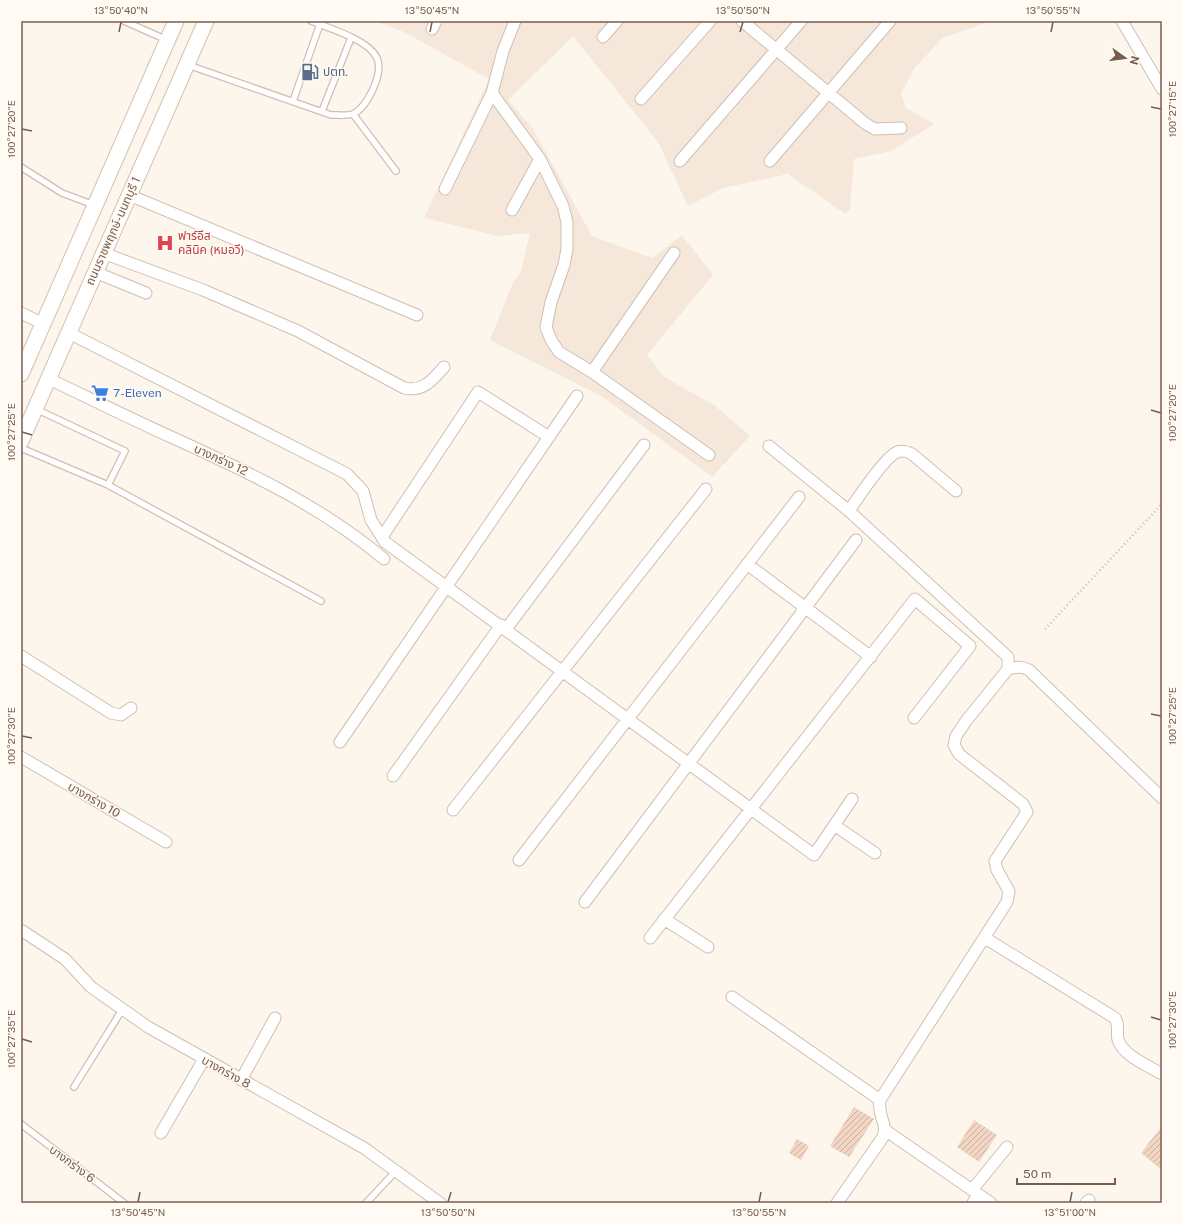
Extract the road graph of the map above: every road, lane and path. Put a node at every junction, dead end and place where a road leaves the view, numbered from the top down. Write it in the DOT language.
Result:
graph roads {
  1 [pos="124,21"];
  2 [pos="176,21"];
  3 [pos="206,21"];
  4 [pos="311,21"];
  5 [pos="515,21"];
  6 [pos="617,21"];
  7 [pos="710,21"];
  8 [pos="742,21"];
  9 [pos="801,21"];
  10 [pos="890,21"];
  11 [pos="1122,21"];
  12 [pos="320,24"];
  13 [pos="603,37"];
  14 [pos="351,38"];
  15 [pos="167,40"];
  16 [pos="776,49"];
  17 [pos="187,64"];
  18 [pos="1162,89"];
  19 [pos="828,92"];
  20 [pos="492,93"];
  21 [pos="641,99"];
  22 [pos="293,101"];
  23 [pos="322,111"];
  24 [pos="352,114"];
  25 [pos="901,128"];
  26 [pos="540,159"];
  27 [pos="680,161"];
  28 [pos="770,161"];
  29 [pos="21,167"];
  30 [pos="396,171"];
  31 [pos="446,189"];
  32 [pos="129,195"];
  33 [pos="96,206"];
  34 [pos="512,210"];
  35 [pos="102,253"];
  36 [pos="674,253"];
  37 [pos="95,272"];
  38 [pos="146,293"];
  39 [pos="21,313"];
  40 [pos="417,315"];
  41 [pos="44,324"];
  42 [pos="69,333"];
  43 [pos="444,367"];
  44 [pos="22,369"];
  45 [pos="592,372"];
  46 [pos="49,379"];
  47 [pos="577,396"];
  48 [pos="36,408"];
  49 [pos="549,436"];
  50 [pos="21,441"];
  51 [pos="644,445"];
  52 [pos="769,446"];
  53 [pos="21,448"];
  54 [pos="710,455"];
  55 [pos="108,485"];
  56 [pos="706,489"];
  57 [pos="956,491"];
  58 [pos="799,497"];
  59 [pos="1162,504"];
  60 [pos="848,511"];
  61 [pos="382,537"];
  62 [pos="856,540"];
  63 [pos="384,559"];
  64 [pos="747,564"];
  65 [pos="448,586"];
  66 [pos="322,601"];
  67 [pos="806,607"];
  68 [pos="504,627"];
  69 [pos="1045,629"];
  70 [pos="21,656"];
  71 [pos="871,657"];
  72 [pos="1008,669"];
  73 [pos="563,670"];
  74 [pos="131,708"];
  75 [pos="914,718"];
  76 [pos="628,719"];
  77 [pos="340,742"];
  78 [pos="21,757"];
  79 [pos="689,763"];
  80 [pos="393,776"];
  81 [pos="852,798"];
  82 [pos="1162,798"];
  83 [pos="751,809"];
  84 [pos="453,810"];
  85 [pos="834,826"];
  86 [pos="166,842"];
  87 [pos="875,853"];
  88 [pos="519,860"];
  89 [pos="585,902"];
  90 [pos="664,919"];
  91 [pos="21,930"];
  92 [pos="650,938"];
  93 [pos="985,938"];
  94 [pos="708,947"];
  95 [pos="732,997"];
  96 [pos="122,1010"];
  97 [pos="275,1018"];
  98 [pos="204,1059"];
  99 [pos="1160,1073"];
  100 [pos="241,1080"];
  101 [pos="74,1087"];
  102 [pos="880,1100"];
  103 [pos="21,1124"];
  104 [pos="886,1130"];
  105 [pos="161,1133"];
  106 [pos="1007,1147"];
  107 [pos="396,1171"];
  108 [pos="974,1196"];
  109 [pos="438,1202"];
  110 [pos="124,1203"];
  111 [pos="366,1203"];
  112 [pos="837,1203"];
  113 [pos="991,1203"];
  1 -- 15 [label="lane"];
  2 -- 15 [label="main road"];
  3 -- 17 [label="main road, ถนนราชพฤกษ์-นนทบุรี 1"];
  4 -- 12 [label="lane"];
  5 -- 20 [label="street"];
  6 -- 13 [label="street"];
  7 -- 21 [label="street"];
  8 -- 16 [label="street"];
  9 -- 16 [label="street"];
  10 -- 19 [label="street"];
  11 -- 18 [label="street"];
  12 -- 14 [label="lane"];
  12 -- 22 [label="lane"];
  14 -- 23 [label="lane"];
  14 -- 24 [label="lane"];
  15 -- 33 [label="main road"];
  16 -- 19 [label="street"];
  16 -- 27 [label="street"];
  17 -- 22 [label="lane"];
  17 -- 32 [label="main road, ถนนราชพฤกษ์-นนทบุรี 1"];
  19 -- 25 [label="street"];
  19 -- 28 [label="street"];
  20 -- 26 [label="street"];
  20 -- 31 [label="street"];
  22 -- 23 [label="lane"];
  23 -- 24 [label="lane"];
  24 -- 30 [label="lane"];
  26 -- 34 [label="street"];
  26 -- 45 [label="street"];
  29 -- 33 [label="lane"];
  32 -- 35 [label="main road, ถนนราชพฤกษ์-นนทบุรี 1"];
  32 -- 40 [label="street"];
  33 -- 41 [label="main road"];
  35 -- 37 [label="main road, ถนนราชพฤกษ์-นนทบุรี 1"];
  35 -- 43 [label="street"];
  36 -- 45 [label="street"];
  37 -- 38 [label="street"];
  37 -- 42 [label="main road, ถนนราชพฤกษ์-นนทบุรี 1"];
  39 -- 41 [label="street"];
  41 -- 44 [label="main road"];
  42 -- 46 [label="main road, ถนนราชพฤกษ์-นนทบุรี 1"];
  42 -- 61 [label="street"];
  45 -- 54 [label="street"];
  46 -- 48 [label="main road, ถนนราชพฤกษ์-นนทบุรี 1"];
  46 -- 63 [label="street, บางกร่าง 12"];
  47 -- 49 [label="street"];
  48 -- 50 [label="main road, ถนนราชพฤกษ์-นนทบุรี 1"];
  48 -- 55 [label="lane"];
  49 -- 61 [label="street"];
  49 -- 65 [label="street"];
  51 -- 68 [label="street"];
  52 -- 60 [label="street"];
  53 -- 55 [label="lane"];
  55 -- 66 [label="lane"];
  56 -- 73 [label="street"];
  57 -- 60 [label="street"];
  58 -- 64 [label="street"];
  59 -- 69 [label="path"];
  60 -- 72 [label="street"];
  61 -- 65 [label="street"];
  62 -- 67 [label="street"];
  64 -- 67 [label="street"];
  64 -- 76 [label="street"];
  65 -- 68 [label="street"];
  65 -- 77 [label="street"];
  67 -- 71 [label="street"];
  67 -- 79 [label="street"];
  68 -- 73 [label="street"];
  68 -- 80 [label="street"];
  70 -- 74 [label="street"];
  71 -- 75 [label="street"];
  71 -- 83 [label="street"];
  72 -- 82 [label="street"];
  72 -- 93 [label="street"];
  73 -- 76 [label="street"];
  73 -- 84 [label="street"];
  76 -- 79 [label="street"];
  76 -- 88 [label="street"];
  78 -- 86 [label="street, บางกร่าง 10"];
  79 -- 83 [label="street"];
  79 -- 89 [label="street"];
  81 -- 85 [label="street"];
  83 -- 85 [label="street"];
  83 -- 90 [label="street"];
  85 -- 87 [label="street"];
  90 -- 92 [label="street"];
  90 -- 94 [label="street"];
  91 -- 96 [label="street, บางกร่าง 8"];
  93 -- 99 [label="street"];
  93 -- 102 [label="street"];
  95 -- 102 [label="street"];
  96 -- 98 [label="street, บางกร่าง 8"];
  96 -- 101 [label="lane"];
  97 -- 100 [label="street"];
  98 -- 100 [label="street, บางกร่าง 8"];
  98 -- 105 [label="street"];
  100 -- 107 [label="street, บางกร่าง 8"];
  102 -- 104 [label="street"];
  103 -- 110 [label="lane, บางกร่าง 6"];
  104 -- 108 [label="street"];
  104 -- 112 [label="street"];
  106 -- 108 [label="street"];
  107 -- 109 [label="street, บางกร่าง 8"];
  107 -- 111 [label="lane"];
  108 -- 113 [label="street"];
}
